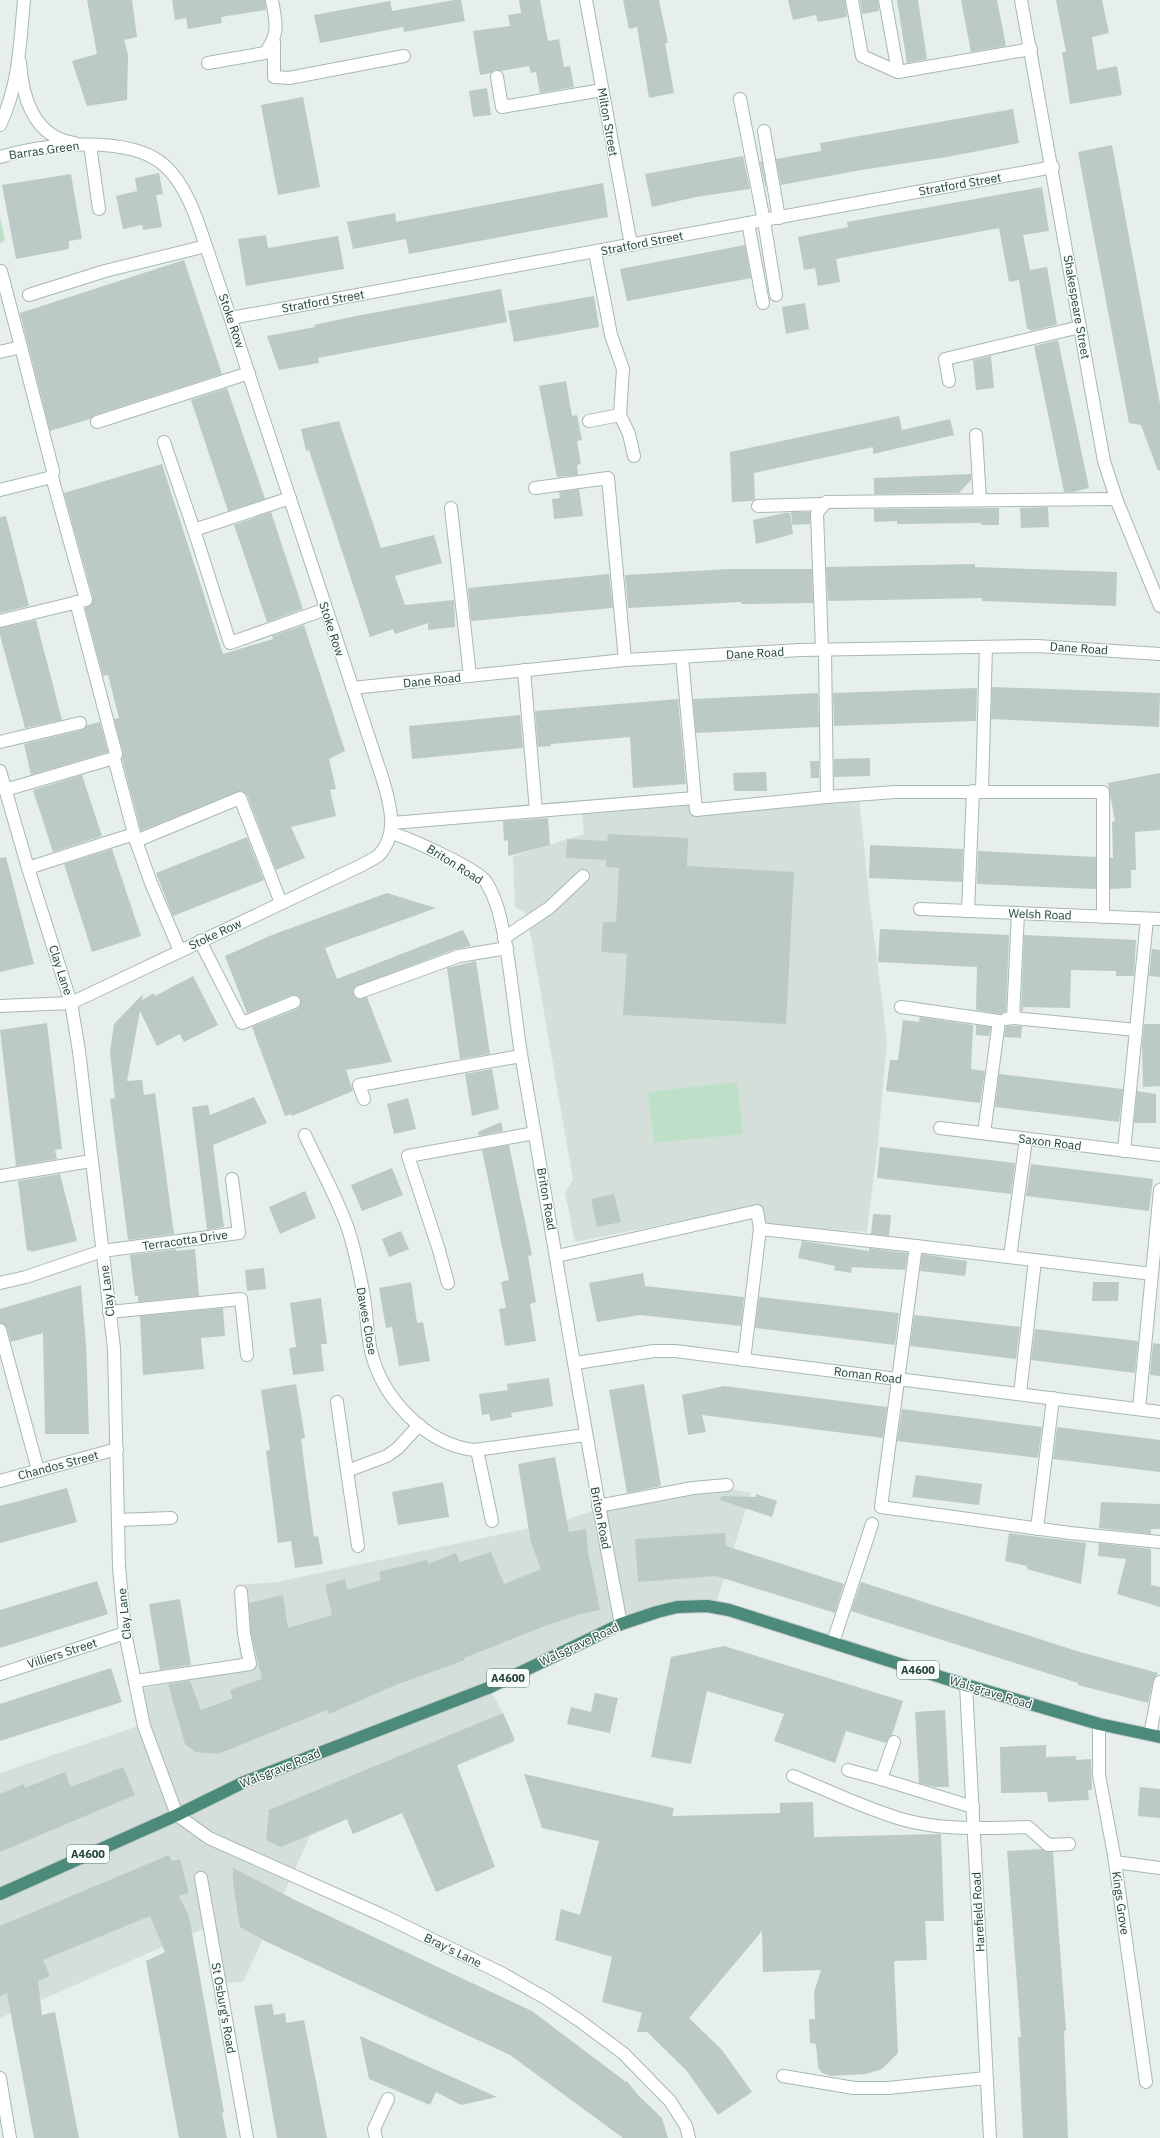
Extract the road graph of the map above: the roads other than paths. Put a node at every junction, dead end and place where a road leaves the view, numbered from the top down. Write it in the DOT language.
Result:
graph roads {
  1 [pos="24,0"];
  2 [pos="272,0"];
  3 [pos="586,0"];
  4 [pos="852,0"];
  5 [pos="885,0"];
  6 [pos="1021,0"];
  7 [pos="274,42"];
  8 [pos="1031,49"];
  9 [pos="19,53"];
  10 [pos="404,56"];
  11 [pos="208,63"];
  12 [pos="898,72"];
  13 [pos="497,77"];
  14 [pos="602,90"];
  15 [pos="740,98"];
  16 [pos="0,125"];
  17 [pos="764,131"];
  18 [pos="88,145"];
  19 [pos="0,158"];
  20 [pos="1053,167"];
  21 [pos="99,209"];
  22 [pos="779,218"];
  23 [pos="764,221"];
  24 [pos="748,223"];
  25 [pos="631,245"];
  26 [pos="206,246"];
  27 [pos="595,252"];
  28 [pos="1,271"];
  29 [pos="29,294"];
  30 [pos="776,295"];
  31 [pos="763,303"];
  32 [pos="231,318"];
  33 [pos="1080,327"];
  34 [pos="21,347"];
  35 [pos="0,352"];
  36 [pos="249,373"];
  37 [pos="949,381"];
  38 [pos="620,416"];
  39 [pos="589,421"];
  40 [pos="97,422"];
  41 [pos="976,435"];
  42 [pos="164,442"];
  43 [pos="634,456"];
  44 [pos="52,477"];
  45 [pos="535,488"];
  46 [pos="0,490"];
  47 [pos="290,498"];
  48 [pos="1116,498"];
  49 [pos="980,500"];
  50 [pos="823,504"];
  51 [pos="758,506"];
  52 [pos="451,508"];
  53 [pos="194,530"];
  54 [pos="76,602"];
  55 [pos="1160,606"];
  56 [pos="326,609"];
  57 [pos="0,621"];
  58 [pos="986,647"];
  59 [pos="823,650"];
  60 [pos="1160,654"];
  61 [pos="682,657"];
  62 [pos="624,660"];
  63 [pos="524,670"];
  64 [pos="470,676"];
  65 [pos="352,688"];
  66 [pos="80,723"];
  67 [pos="0,742"];
  68 [pos="114,758"];
  69 [pos="0,773"];
  70 [pos="5,790"];
  71 [pos="978,791"];
  72 [pos="827,797"];
  73 [pos="694,798"];
  74 [pos="536,811"];
  75 [pos="391,828"];
  76 [pos="135,837"];
  77 [pos="28,868"];
  78 [pos="583,876"];
  79 [pos="281,903"];
  80 [pos="920,909"];
  81 [pos="968,911"];
  82 [pos="1018,913"];
  83 [pos="1103,917"];
  84 [pos="1147,918"];
  85 [pos="1160,919"];
  86 [pos="200,941"];
  87 [pos="506,943"];
  88 [pos="180,951"];
  89 [pos="360,992"];
  90 [pos="294,1002"];
  91 [pos="71,1003"];
  92 [pos="0,1006"];
  93 [pos="901,1007"];
  94 [pos="1013,1018"];
  95 [pos="998,1020"];
  96 [pos="1136,1030"];
  97 [pos="521,1056"];
  98 [pos="364,1099"];
  99 [pos="940,1128"];
  100 [pos="535,1133"];
  101 [pos="984,1133"];
  102 [pos="305,1135"];
  103 [pos="1026,1139"];
  104 [pos="1124,1151"];
  105 [pos="1160,1155"];
  106 [pos="91,1161"];
  107 [pos="0,1176"];
  108 [pos="232,1179"];
  109 [pos="1160,1190"];
  110 [pos="760,1229"];
  111 [pos="916,1246"];
  112 [pos="102,1251"];
  113 [pos="557,1256"];
  114 [pos="1010,1257"];
  115 [pos="1035,1260"];
  116 [pos="1152,1274"];
  117 [pos="0,1283"];
  118 [pos="448,1283"];
  119 [pos="109,1312"];
  120 [pos="0,1330"];
  121 [pos="247,1355"];
  122 [pos="744,1360"];
  123 [pos="576,1363"];
  124 [pos="899,1379"];
  125 [pos="1020,1394"];
  126 [pos="1053,1398"];
  127 [pos="337,1402"];
  128 [pos="1139,1409"];
  129 [pos="1160,1412"];
  130 [pos="419,1425"];
  131 [pos="585,1435"];
  132 [pos="117,1449"];
  133 [pos="477,1450"];
  134 [pos="38,1470"];
  135 [pos="347,1472"];
  136 [pos="0,1481"];
  137 [pos="727,1485"];
  138 [pos="598,1506"];
  139 [pos="171,1518"];
  140 [pos="118,1520"];
  141 [pos="492,1521"];
  142 [pos="872,1524"];
  143 [pos="1038,1529"];
  144 [pos="1160,1542"];
  145 [pos="358,1546"];
  146 [pos="241,1592"];
  147 [pos="621,1624"];
  148 [pos="125,1632"];
  149 [pos="833,1642"];
  150 [pos="0,1674"];
  151 [pos="136,1681"];
  152 [pos="1160,1682"];
  153 [pos="966,1685"];
  154 [pos="1099,1724"];
  155 [pos="1155,1736"];
  156 [pos="894,1742"];
  157 [pos="848,1770"];
  158 [pos="793,1776"];
  159 [pos="881,1779"];
  160 [pos="973,1807"];
  161 [pos="177,1815"];
  162 [pos="974,1829"];
  163 [pos="1069,1844"];
  164 [pos="1115,1862"];
  165 [pos="1160,1868"];
  166 [pos="201,1878"];
  167 [pos="0,1894"];
  168 [pos="783,2076"];
  169 [pos="0,2078"];
  170 [pos="986,2078"];
  171 [pos="1146,2082"];
  172 [pos="388,2099"];
  173 [pos="10,2138"];
  174 [pos="248,2138"];
  175 [pos="376,2138"];
  176 [pos="689,2138"];
  177 [pos="990,2138"];
  1 -- 9 [label="street, Barras Green"];
  2 -- 7 [label="street"];
  3 -- 14 [label="street, Milton Street"];
  4 -- 12 [label="street"];
  5 -- 12 [label="street"];
  6 -- 8 [label="street, Shakespeare Street"];
  7 -- 10 [label="street"];
  7 -- 11 [label="street"];
  8 -- 12 [label="street"];
  8 -- 20 [label="street, Shakespeare Street"];
  9 -- 16 [label="street, Barras Green"];
  9 -- 18 [label="street, Barras Green"];
  13 -- 14 [label="street"];
  14 -- 25 [label="street, Milton Street"];
  15 -- 23 [label="street"];
  17 -- 22 [label="street"];
  18 -- 19 [label="street, Barras Green"];
  18 -- 21 [label="street"];
  18 -- 26 [label="street, Stoke Row"];
  20 -- 22 [label="street, Stratford Street"];
  20 -- 33 [label="street, Shakespeare Street"];
  22 -- 23 [label="street, Stratford Street"];
  23 -- 24 [label="street, Stratford Street"];
  23 -- 30 [label="street"];
  24 -- 25 [label="street, Stratford Street"];
  24 -- 31 [label="street"];
  25 -- 27 [label="street, Stratford Street"];
  26 -- 29 [label="street"];
  26 -- 32 [label="street, Stoke Row"];
  27 -- 32 [label="street, Stratford Street"];
  27 -- 38 [label="street"];
  28 -- 34 [label="street"];
  32 -- 36 [label="street, Stoke Row"];
  33 -- 37 [label="street"];
  33 -- 48 [label="street, Shakespeare Street"];
  34 -- 35 [label="street"];
  34 -- 44 [label="street"];
  36 -- 40 [label="street"];
  36 -- 47 [label="street, Stoke Row"];
  38 -- 39 [label="street"];
  38 -- 43 [label="street"];
  41 -- 49 [label="street"];
  42 -- 53 [label="street"];
  44 -- 46 [label="street"];
  44 -- 54 [label="street"];
  45 -- 62 [label="street"];
  47 -- 53 [label="street"];
  47 -- 56 [label="street, Stoke Row"];
  48 -- 49 [label="street"];
  48 -- 55 [label="street, Shakespeare Street"];
  49 -- 50 [label="street"];
  50 -- 51 [label="street"];
  50 -- 59 [label="street"];
  52 -- 64 [label="street"];
  53 -- 56 [label="street"];
  54 -- 57 [label="street"];
  54 -- 68 [label="street"];
  56 -- 65 [label="street, Stoke Row"];
  58 -- 59 [label="street, Dane Road"];
  58 -- 60 [label="street, Dane Road"];
  58 -- 71 [label="street"];
  59 -- 61 [label="street, Dane Road"];
  59 -- 72 [label="street"];
  61 -- 62 [label="street, Dane Road"];
  61 -- 73 [label="street"];
  62 -- 63 [label="street, Dane Road"];
  63 -- 64 [label="street, Dane Road"];
  63 -- 74 [label="street"];
  64 -- 65 [label="street, Dane Road"];
  65 -- 75 [label="street, Stoke Row"];
  66 -- 67 [label="street"];
  68 -- 70 [label="street"];
  68 -- 76 [label="street"];
  69 -- 70 [label="street, Clay Lane"];
  70 -- 77 [label="street, Clay Lane"];
  71 -- 72 [label="street"];
  71 -- 81 [label="street"];
  71 -- 83 [label="street"];
  72 -- 73 [label="street"];
  73 -- 74 [label="street"];
  74 -- 75 [label="street"];
  75 -- 79 [label="street, Stoke Row"];
  75 -- 87 [label="street, Briton Road"];
  76 -- 77 [label="street"];
  76 -- 79 [label="street"];
  76 -- 88 [label="street"];
  77 -- 91 [label="street, Clay Lane"];
  78 -- 87 [label="street"];
  79 -- 86 [label="street, Stoke Row"];
  80 -- 81 [label="street, Welsh Road"];
  81 -- 82 [label="street, Welsh Road"];
  82 -- 83 [label="street, Welsh Road"];
  82 -- 94 [label="street"];
  83 -- 84 [label="street, Welsh Road"];
  84 -- 85 [label="street, Welsh Road"];
  84 -- 96 [label="street"];
  86 -- 88 [label="street, Stoke Row"];
  86 -- 90 [label="street"];
  87 -- 89 [label="street"];
  87 -- 97 [label="street, Briton Road"];
  88 -- 91 [label="street, Stoke Row"];
  91 -- 92 [label="street"];
  91 -- 106 [label="street, Clay Lane"];
  93 -- 95 [label="street"];
  94 -- 95 [label="street"];
  94 -- 96 [label="street"];
  95 -- 101 [label="street"];
  96 -- 104 [label="street"];
  97 -- 98 [label="street"];
  97 -- 100 [label="street, Briton Road"];
  99 -- 101 [label="street, Saxon Road"];
  100 -- 113 [label="street, Briton Road"];
  100 -- 118 [label="street"];
  101 -- 103 [label="street, Saxon Road"];
  102 -- 130 [label="street, Dawes Close"];
  103 -- 104 [label="street, Saxon Road"];
  103 -- 114 [label="street"];
  104 -- 105 [label="street, Saxon Road"];
  106 -- 107 [label="street"];
  106 -- 112 [label="street, Clay Lane"];
  108 -- 112 [label="street, Terracotta Drive"];
  109 -- 116 [label="street"];
  110 -- 111 [label="street"];
  110 -- 113 [label="street"];
  110 -- 122 [label="street"];
  111 -- 114 [label="street"];
  111 -- 124 [label="street"];
  112 -- 117 [label="street"];
  112 -- 119 [label="street, Clay Lane"];
  113 -- 123 [label="street, Briton Road"];
  114 -- 115 [label="street"];
  115 -- 116 [label="street"];
  115 -- 125 [label="street"];
  116 -- 128 [label="street"];
  119 -- 121 [label="street"];
  119 -- 132 [label="street, Clay Lane"];
  120 -- 134 [label="street"];
  122 -- 123 [label="street, Roman Road"];
  122 -- 124 [label="street, Roman Road"];
  123 -- 131 [label="street, Briton Road"];
  124 -- 125 [label="street, Roman Road"];
  124 -- 143 [label="street"];
  125 -- 126 [label="street, Roman Road"];
  126 -- 128 [label="street, Roman Road"];
  126 -- 143 [label="street"];
  127 -- 135 [label="street"];
  128 -- 129 [label="street, Roman Road"];
  130 -- 133 [label="street, Dawes Close"];
  130 -- 135 [label="street"];
  131 -- 133 [label="street, Dawes Close"];
  131 -- 138 [label="street, Briton Road"];
  132 -- 134 [label="street, Chandos Street"];
  132 -- 140 [label="street, Clay Lane"];
  133 -- 141 [label="street"];
  134 -- 136 [label="street, Chandos Street"];
  135 -- 145 [label="street"];
  137 -- 138 [label="street"];
  138 -- 147 [label="street, Briton Road"];
  139 -- 140 [label="street"];
  140 -- 148 [label="street, Clay Lane"];
  142 -- 149 [label="street"];
  143 -- 144 [label="street"];
  146 -- 151 [label="street"];
  147 -- 149 [label="highway, Walsgrave Road / A4600"];
  147 -- 161 [label="highway, Walsgrave Road / A4600"];
  148 -- 150 [label="street, Villiers Street"];
  148 -- 151 [label="street, Clay Lane"];
  149 -- 153 [label="highway, Walsgrave Road / A4600"];
  151 -- 161 [label="street, Clay Lane"];
  152 -- 155 [label="street"];
  153 -- 154 [label="highway, Walsgrave Road / A4600"];
  153 -- 160 [label="street, Harefield Road"];
  154 -- 155 [label="highway, Walsgrave Road / A4600"];
  154 -- 164 [label="street, Kings Grove"];
  156 -- 159 [label="street"];
  157 -- 159 [label="street"];
  158 -- 162 [label="street"];
  159 -- 160 [label="street"];
  160 -- 162 [label="street, Harefield Road"];
  161 -- 167 [label="highway, Walsgrave Road / A4600"];
  161 -- 176 [label="street, Bray's Lane"];
  162 -- 163 [label="street"];
  162 -- 170 [label="street, Harefield Road"];
  164 -- 165 [label="street"];
  164 -- 171 [label="street, Kings Grove"];
  166 -- 174 [label="street, St Osburg's Road"];
  168 -- 170 [label="street"];
  169 -- 173 [label="street"];
  170 -- 177 [label="street, Harefield Road"];
  172 -- 175 [label="street"];
}
